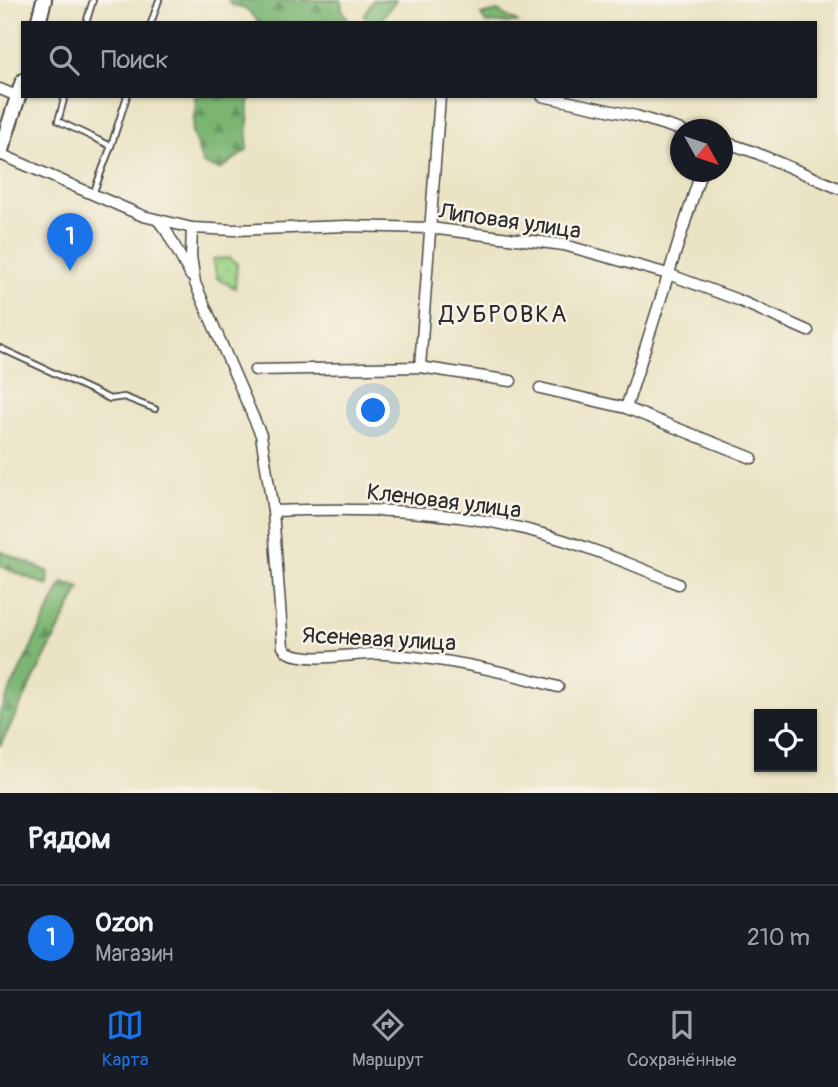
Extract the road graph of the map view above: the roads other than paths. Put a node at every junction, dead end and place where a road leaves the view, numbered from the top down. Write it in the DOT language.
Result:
graph roads {
  1 [pos="44,0"];
  2 [pos="93,0"];
  3 [pos="159,0"];
  4 [pos="39,21"];
  5 [pos="87,21"];
  6 [pos="152,21"];
  7 [pos="0,89"];
  8 [pos="21,89"];
  9 [pos="19,97"];
  10 [pos="64,98"];
  11 [pos="126,98"];
  12 [pos="440,98"];
  13 [pos="551,98"];
  14 [pos="670,127"];
  15 [pos="733,145"];
  16 [pos="111,146"];
  17 [pos="0,154"];
  18 [pos="698,182"];
  19 [pos="838,188"];
  20 [pos="93,194"];
  21 [pos="158,220"];
  22 [pos="192,228"];
  23 [pos="430,228"];
  24 [pos="667,274"];
  25 [pos="195,283"];
  26 [pos="808,331"];
  27 [pos="0,348"];
  28 [pos="420,367"];
  29 [pos="255,370"];
  30 [pos="511,381"];
  31 [pos="540,388"];
  32 [pos="626,408"];
  33 [pos="155,409"];
  34 [pos="752,457"];
  35 [pos="273,511"];
  36 [pos="678,584"];
  37 [pos="558,687"];
  1 -- 4 [label="main road"];
  2 -- 5 [label="lane"];
  3 -- 6 [label="lane"];
  7 -- 9 [label="street"];
  8 -- 9 [label="main road"];
  9 -- 17 [label="main road"];
  10 -- 16 [label="lane"];
  11 -- 16 [label="lane"];
  12 -- 23 [label="street"];
  13 -- 14 [label="street"];
  15 -- 19 [label="street"];
  16 -- 20 [label="lane"];
  17 -- 20 [label="street, Липовая улица"];
  18 -- 24 [label="street"];
  20 -- 21 [label="street, Липовая улица"];
  21 -- 22 [label="street, Липовая улица"];
  21 -- 25 [label="street"];
  22 -- 23 [label="street, Липовая улица"];
  22 -- 25 [label="street"];
  23 -- 24 [label="street, Липовая улица"];
  23 -- 28 [label="street"];
  24 -- 26 [label="street, Липовая улица"];
  24 -- 32 [label="street"];
  25 -- 35 [label="street"];
  27 -- 33 [label="lane"];
  28 -- 29 [label="street"];
  28 -- 30 [label="street"];
  31 -- 32 [label="street"];
  32 -- 34 [label="street"];
  35 -- 36 [label="street, Кленовая улица"];
  35 -- 37 [label="street, Ясеневая улица"];
}
